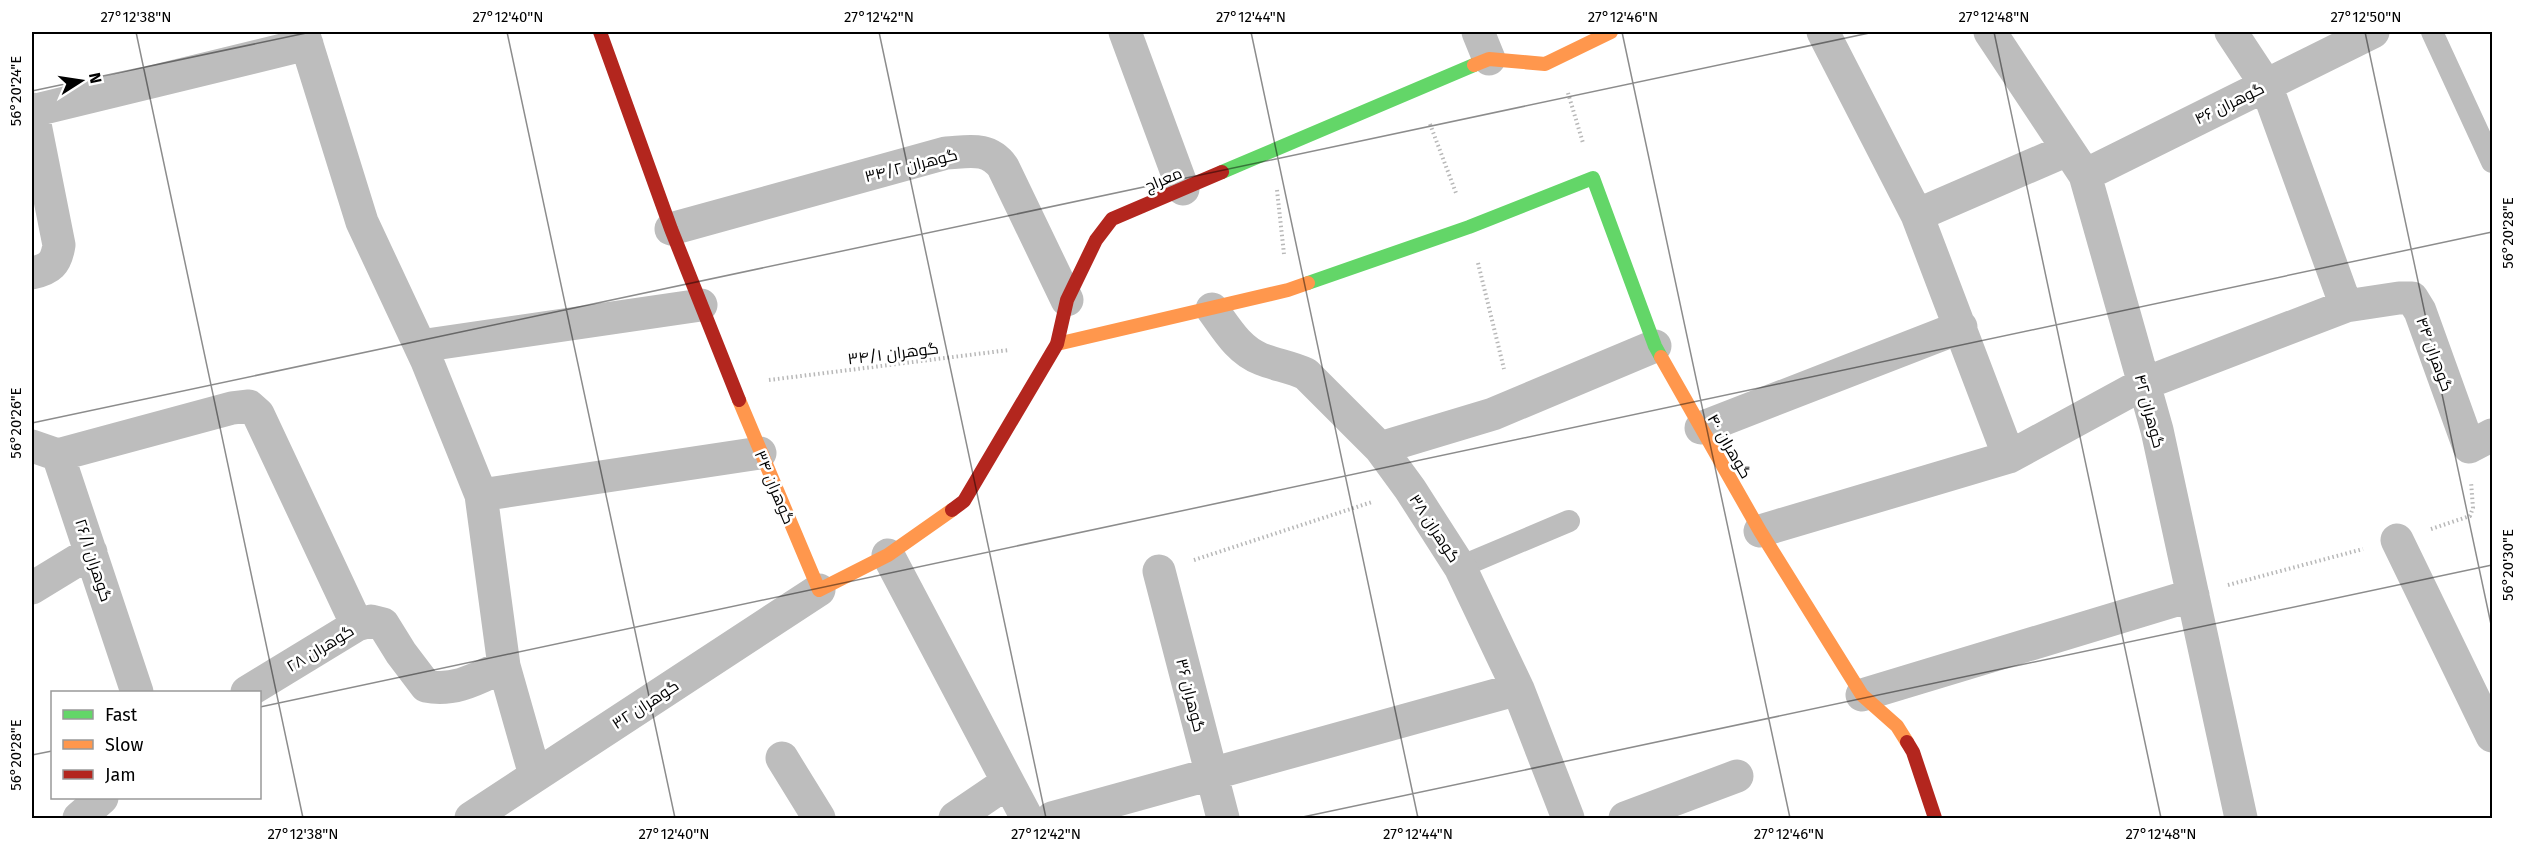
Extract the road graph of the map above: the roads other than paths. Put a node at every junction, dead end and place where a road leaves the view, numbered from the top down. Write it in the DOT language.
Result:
graph roads {
  1 [pos="600,32"];
  2 [pos="1125,32"];
  3 [pos="1611,32"];
  4 [pos="1823,32"];
  5 [pos="1990,32"];
  6 [pos="2231,32"];
  7 [pos="2373,32"];
  8 [pos="2432,32"];
  9 [pos="305,38"];
  10 [pos="1484,45"];
  11 [pos="2266,85"];
  12 [pos="32,110"];
  13 [pos="2076,162"];
  14 [pos="2493,162"];
  15 [pos="1183,189"];
  16 [pos="1917,215"];
  17 [pos="671,230"];
  18 [pos="32,273"];
  19 [pos="1067,300"];
  20 [pos="701,305"];
  21 [pos="2346,306"];
  22 [pos="1212,309"];
  23 [pos="1961,327"];
  24 [pos="1057,344"];
  25 [pos="420,346"];
  26 [pos="1654,346"];
  27 [pos="2143,384"];
  28 [pos="1701,429"];
  29 [pos="2481,441"];
  30 [pos="1380,448"];
  31 [pos="45,450"];
  32 [pos="760,453"];
  33 [pos="2008,457"];
  34 [pos="481,495"];
  35 [pos="1569,521"];
  36 [pos="1760,531"];
  37 [pos="2397,540"];
  38 [pos="91,552"];
  39 [pos="888,555"];
  40 [pos="1460,567"];
  41 [pos="1159,571"];
  42 [pos="32,588"];
  43 [pos="819,590"];
  44 [pos="2193,595"];
  45 [pos="357,625"];
  46 [pos="504,666"];
  47 [pos="1518,689"];
  48 [pos="136,691"];
  49 [pos="250,691"];
  50 [pos="1862,695"];
  51 [pos="2493,736"];
  52 [pos="782,758"];
  53 [pos="1211,773"];
  54 [pos="535,775"];
  55 [pos="1737,776"];
  56 [pos="1008,782"];
  57 [pos="101,799"];
  58 [pos="484,815"];
  59 [pos="79,819"];
  60 [pos="819,819"];
  61 [pos="955,819"];
  62 [pos="1027,819"];
  63 [pos="1052,819"];
  64 [pos="1222,819"];
  65 [pos="1568,819"];
  66 [pos="1625,819"];
  67 [pos="1935,819"];
  68 [pos="2241,819"];
  1 -- 17 [label="street, گوهران ۳۴"];
  2 -- 15 [label="street"];
  3 -- 10 [label="street, معراج"];
  4 -- 16 [label="street"];
  5 -- 13 [label="street, گوهران ۴۲"];
  6 -- 11 [label="street"];
  7 -- 11 [label="street, گوهران ۴۶"];
  8 -- 14 [label="lane"];
  9 -- 12 [label="street"];
  9 -- 25 [label="street"];
  10 -- 15 [label="street, معراج"];
  11 -- 13 [label="street, گوهران ۴۶"];
  11 -- 21 [label="street"];
  12 -- 18 [label="street"];
  13 -- 16 [label="street, گوهران ۴۶"];
  13 -- 27 [label="street, گوهران ۴۲"];
  15 -- 19 [label="street, معراج"];
  16 -- 23 [label="street"];
  17 -- 19 [label="street, گوهران ۳۴/۲"];
  17 -- 20 [label="street, گوهران ۳۴"];
  19 -- 24 [label="street, معراج"];
  20 -- 25 [label="street"];
  20 -- 32 [label="street, گوهران ۳۴"];
  21 -- 27 [label="street"];
  21 -- 29 [label="street, گوهران ۴۴"];
  22 -- 24 [label="street"];
  22 -- 26 [label="street, گوهران ۴۰"];
  22 -- 30 [label="street, گوهران ۳۸"];
  23 -- 28 [label="street"];
  23 -- 33 [label="street"];
  24 -- 39 [label="street, معراج"];
  25 -- 34 [label="street"];
  26 -- 28 [label="street, گوهران ۴۰"];
  26 -- 30 [label="street"];
  27 -- 33 [label="street"];
  27 -- 44 [label="street, گوهران ۴۲"];
  28 -- 36 [label="street, گوهران ۴۰"];
  30 -- 40 [label="street, گوهران ۳۸"];
  31 -- 38 [label="street, گوهران ۲۶/۱"];
  31 -- 45 [label="street"];
  32 -- 34 [label="street"];
  32 -- 43 [label="street, گوهران ۳۴"];
  33 -- 36 [label="street"];
  34 -- 46 [label="street"];
  35 -- 40 [label="lane"];
  36 -- 50 [label="street, گوهران ۴۰"];
  37 -- 51 [label="street"];
  38 -- 42 [label="street"];
  38 -- 48 [label="street, گوهران ۲۶/۱"];
  39 -- 43 [label="street"];
  39 -- 56 [label="street"];
  40 -- 47 [label="street, گوهران ۳۸"];
  41 -- 53 [label="street, گوهران ۳۶"];
  43 -- 54 [label="street, گوهران ۳۲"];
  44 -- 50 [label="street"];
  44 -- 68 [label="street, گوهران ۴۲"];
  45 -- 46 [label="street, گوهران ۲۸"];
  45 -- 49 [label="street, گوهران ۲۸"];
  46 -- 54 [label="street"];
  47 -- 53 [label="street"];
  47 -- 65 [label="street, گوهران ۳۸"];
  50 -- 67 [label="street, گوهران ۴۰"];
  52 -- 60 [label="street"];
  53 -- 63 [label="street"];
  53 -- 64 [label="street, گوهران ۳۶"];
  54 -- 58 [label="street, گوهران ۳۲"];
  55 -- 66 [label="street"];
  56 -- 61 [label="street"];
  56 -- 62 [label="street"];
  57 -- 59 [label="street"];
}
